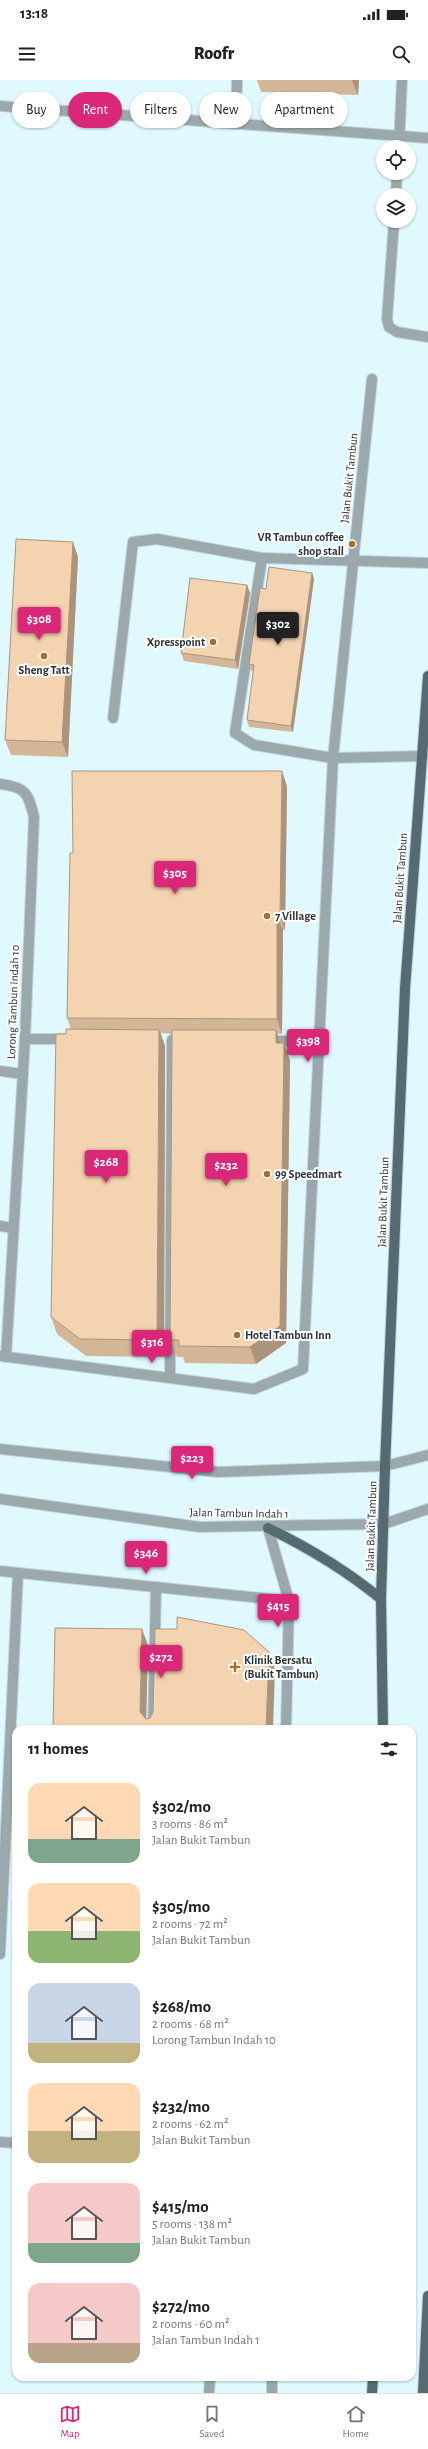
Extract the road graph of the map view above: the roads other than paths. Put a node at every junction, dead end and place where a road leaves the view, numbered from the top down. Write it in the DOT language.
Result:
graph roads {
  1 [pos="237,80"];
  2 [pos="402,80"];
  3 [pos="237,92"];
  4 [pos="0,106"];
  5 [pos="199,120"];
  6 [pos="252,124"];
  7 [pos="400,135"];
  8 [pos="428,138"];
  9 [pos="400,140"];
  10 [pos="394,228"];
  11 [pos="428,337"];
  12 [pos="372,379"];
  13 [pos="262,558"];
  14 [pos="354,559"];
  15 [pos="428,563"];
  16 [pos="428,676"];
  17 [pos="113,718"];
  18 [pos="423,756"];
  19 [pos="333,758"];
  20 [pos="0,784"];
  21 [pos="25,1039"];
  22 [pos="79,1039"];
  23 [pos="172,1040"];
  24 [pos="258,1041"];
  25 [pos="320,1041"];
  26 [pos="0,1071"];
  27 [pos="23,1074"];
  28 [pos="0,1226"];
  29 [pos="13,1228"];
  30 [pos="3,1357"];
  31 [pos="170,1378"];
  32 [pos="0,1449"];
  33 [pos="428,1455"];
  34 [pos="385,1466"];
  35 [pos="0,1499"];
  36 [pos="428,1509"];
  37 [pos="384,1524"];
  38 [pos="268,1528"];
  39 [pos="0,1571"];
  40 [pos="18,1573"];
  41 [pos="156,1587"];
  42 [pos="381,1599"];
  43 [pos="289,1601"];
  44 [pos="153,1725"];
  45 [pos="286,1725"];
  46 [pos="382,1725"];
  47 [pos="5,1728"];
  48 [pos="2,1870"];
  49 [pos="0,1954"];
  50 [pos="0,2142"];
  51 [pos="12,2143"];
  52 [pos="428,2296"];
  53 [pos="210,2381"];
  54 [pos="272,2381"];
  55 [pos="373,2381"];
  56 [pos="209,2393"];
  57 [pos="272,2393"];
  58 [pos="372,2393"];
  59 [pos="423,2393"];
  1 -- 3 [label="street"];
  2 -- 7 [label="street"];
  4 -- 5 [label="street"];
  6 -- 7 [label="street"];
  7 -- 8 [label="street"];
  7 -- 9 [label="street"];
  10 -- 11 [label="street"];
  12 -- 14 [label="street, Jalan Bukit Tambun"];
  13 -- 14 [label="street"];
  13 -- 17 [label="street"];
  13 -- 19 [label="street"];
  14 -- 15 [label="street"];
  14 -- 19 [label="street, Jalan Bukit Tambun"];
  16 -- 18 [label="main road, Jalan Bukit Tambun"];
  18 -- 19 [label="street"];
  18 -- 34 [label="main road, Jalan Bukit Tambun"];
  19 -- 25 [label="street, Jalan Bukit Tambun"];
  20 -- 21 [label="street, Lorong Tambun Indah 10"];
  21 -- 22 [label="street"];
  21 -- 27 [label="street, Lorong Tambun Indah 10"];
  23 -- 31 [label="street"];
  24 -- 25 [label="street"];
  25 -- 31 [label="street, Jalan Bukit Tambun"];
  26 -- 27 [label="street"];
  27 -- 29 [label="street, Lorong Tambun Indah 10"];
  28 -- 29 [label="street"];
  29 -- 30 [label="street, Lorong Tambun Indah 10"];
  30 -- 31 [label="street"];
  32 -- 34 [label="street"];
  33 -- 34 [label="street"];
  34 -- 37 [label="main road, Jalan Bukit Tambun"];
  35 -- 38 [label="street, Jalan Tambun Indah 1"];
  36 -- 37 [label="street, Jalan Tambun Indah 1"];
  37 -- 38 [label="street, Jalan Tambun Indah 1"];
  37 -- 42 [label="main road, Jalan Bukit Tambun"];
  38 -- 42 [label="main road"];
  38 -- 43 [label="street"];
  39 -- 40 [label="street"];
  40 -- 41 [label="street"];
  40 -- 47 [label="street"];
  41 -- 43 [label="street"];
  41 -- 44 [label="street"];
  42 -- 46 [label="main road, Jalan Bukit Tambun"];
  43 -- 45 [label="street"];
  47 -- 48 [label="street"];
  48 -- 49 [label="street"];
  50 -- 51 [label="street"];
  52 -- 59 [label="main road"];
  53 -- 56 [label="street"];
  54 -- 57 [label="street"];
  55 -- 58 [label="main road"];
}
